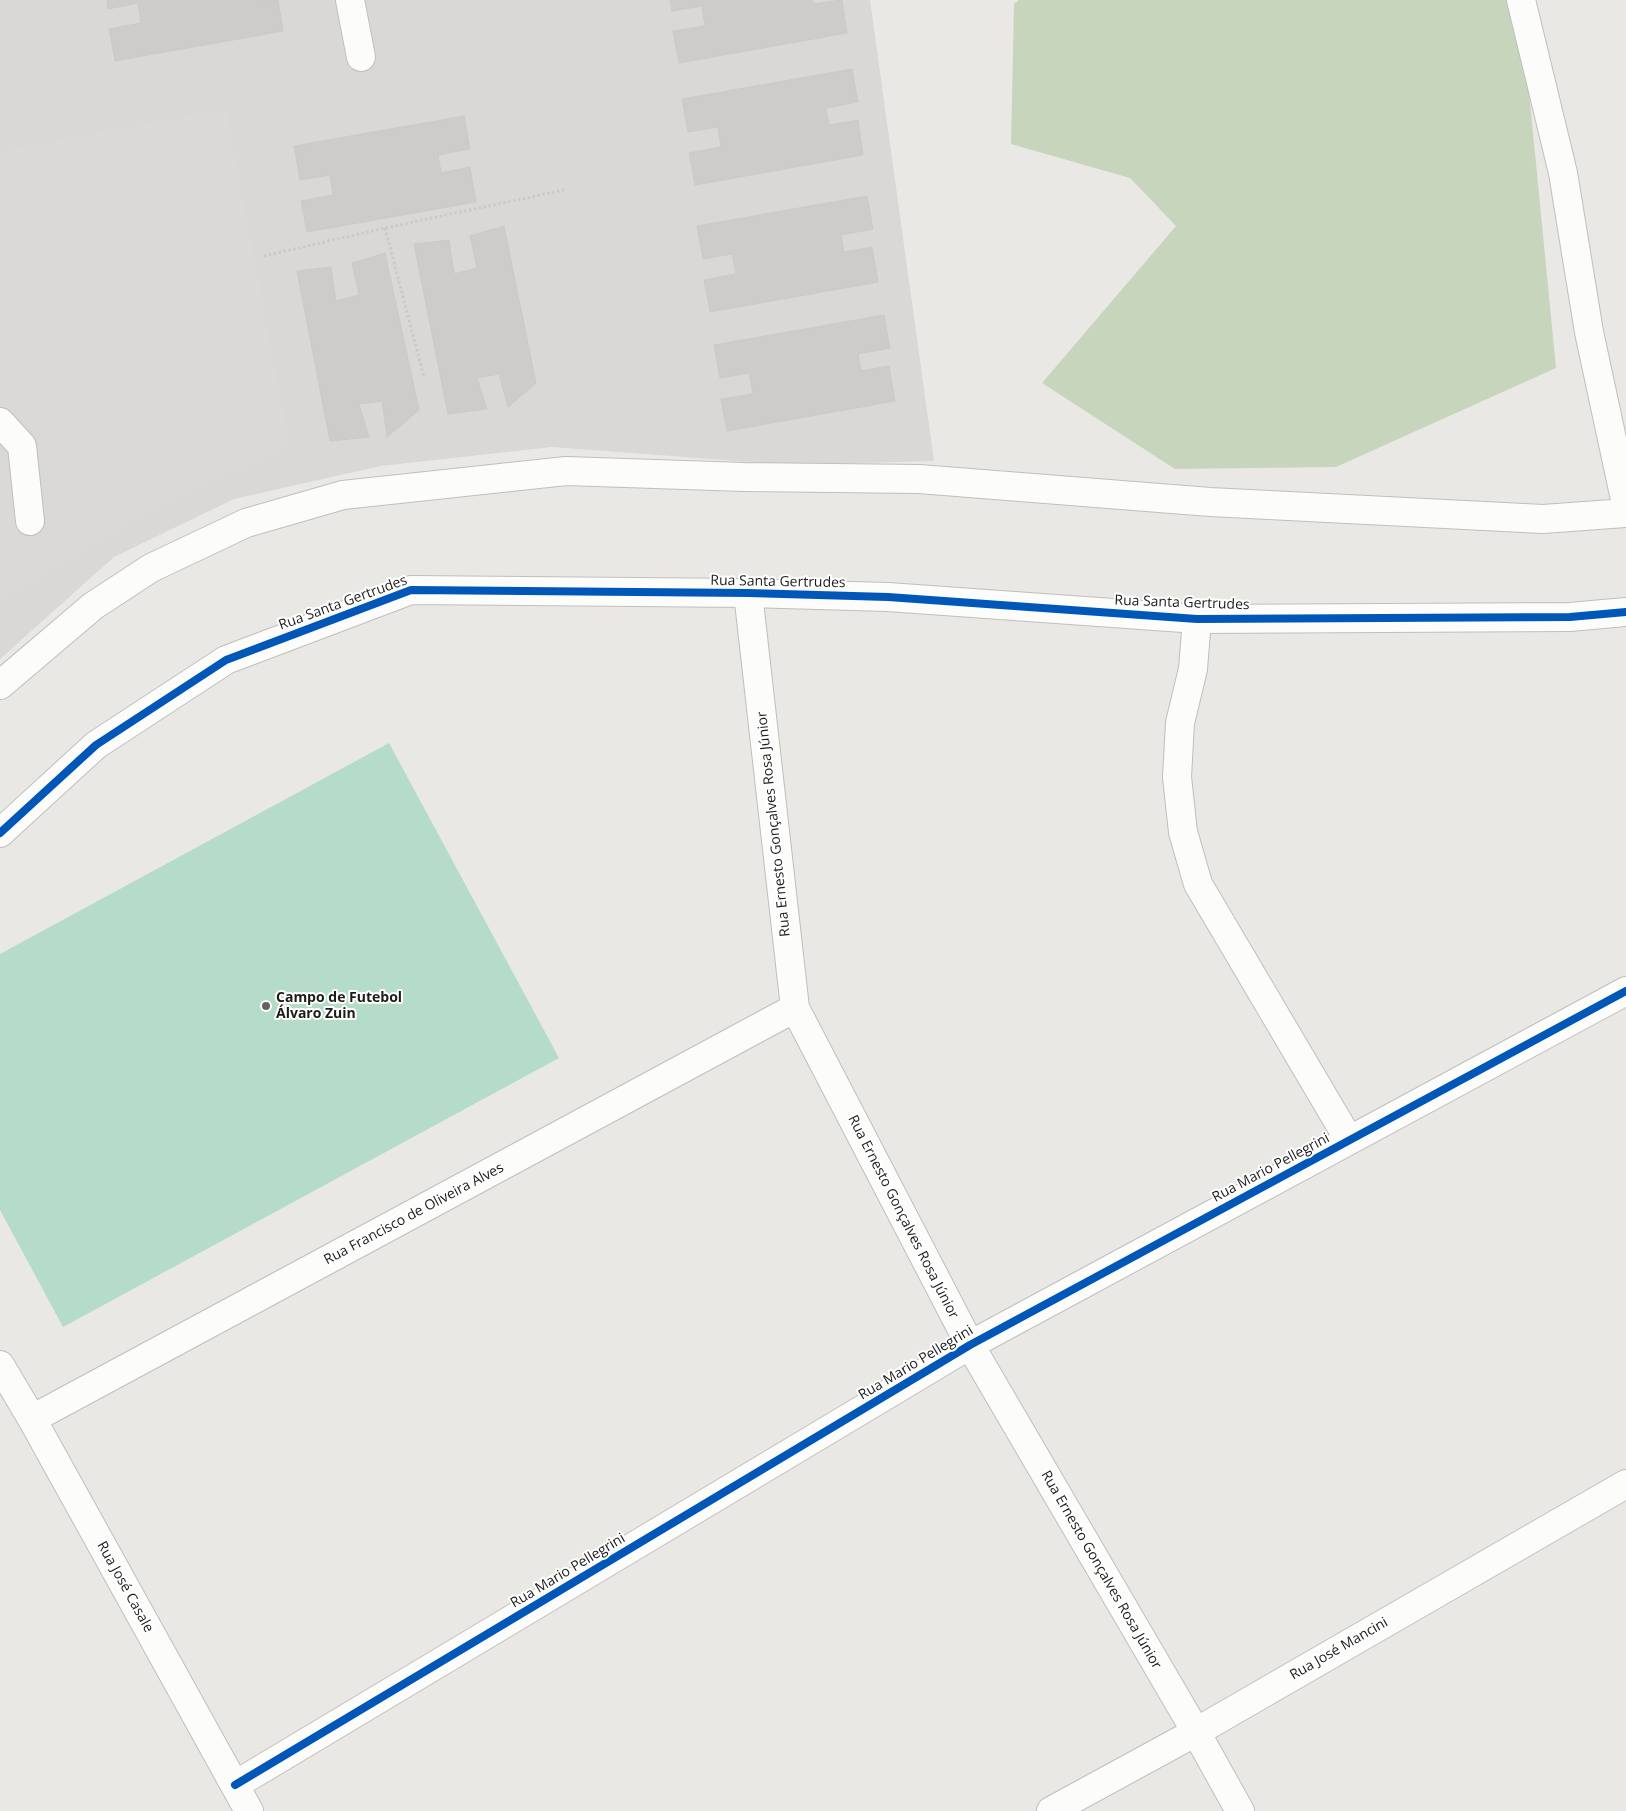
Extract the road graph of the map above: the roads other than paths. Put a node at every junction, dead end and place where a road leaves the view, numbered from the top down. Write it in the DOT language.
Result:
graph roads {
  1 [pos="350,0"];
  2 [pos="1521,0"];
  3 [pos="361,57"];
  4 [pos="0,422"];
  5 [pos="1626,504"];
  6 [pos="1626,513"];
  7 [pos="30,521"];
  8 [pos="748,593"];
  9 [pos="1626,612"];
  10 [pos="1197,619"];
  11 [pos="0,685"];
  12 [pos="0,833"];
  13 [pos="1626,991"];
  14 [pos="795,1008"];
  15 [pos="1349,1140"];
  16 [pos="970,1344"];
  17 [pos="0,1365"];
  18 [pos="32,1419"];
  19 [pos="1626,1484"];
  20 [pos="1196,1732"];
  21 [pos="235,1785"];
  22 [pos="249,1811"];
  23 [pos="1052,1811"];
  24 [pos="1240,1811"];
  1 -- 3 [label="street"];
  2 -- 5 [label="street"];
  4 -- 7 [label="street"];
  6 -- 11 [label="street"];
  8 -- 10 [label="street, Rua Santa Gertrudes"];
  8 -- 12 [label="street, Rua Santa Gertrudes"];
  8 -- 14 [label="street, Rua Ernesto Gonçalves Rosa Júnior"];
  9 -- 10 [label="street, Rua Santa Gertrudes"];
  10 -- 15 [label="street"];
  13 -- 15 [label="street, Rua Mario Pellegrini"];
  14 -- 16 [label="street, Rua Ernesto Gonçalves Rosa Júnior"];
  14 -- 18 [label="street, Rua Francisco de Oliveira Alves"];
  15 -- 16 [label="street, Rua Mario Pellegrini"];
  16 -- 20 [label="street, Rua Ernesto Gonçalves Rosa Júnior"];
  16 -- 21 [label="street, Rua Mario Pellegrini"];
  17 -- 18 [label="street, Rua José Casale"];
  18 -- 21 [label="street, Rua José Casale"];
  19 -- 20 [label="street, Rua José Mancini"];
  20 -- 23 [label="street, Rua José Mancini"];
  20 -- 24 [label="street, Rua Ernesto Gonçalves Rosa Júnior"];
  21 -- 22 [label="street, Rua José Casale"];
}
